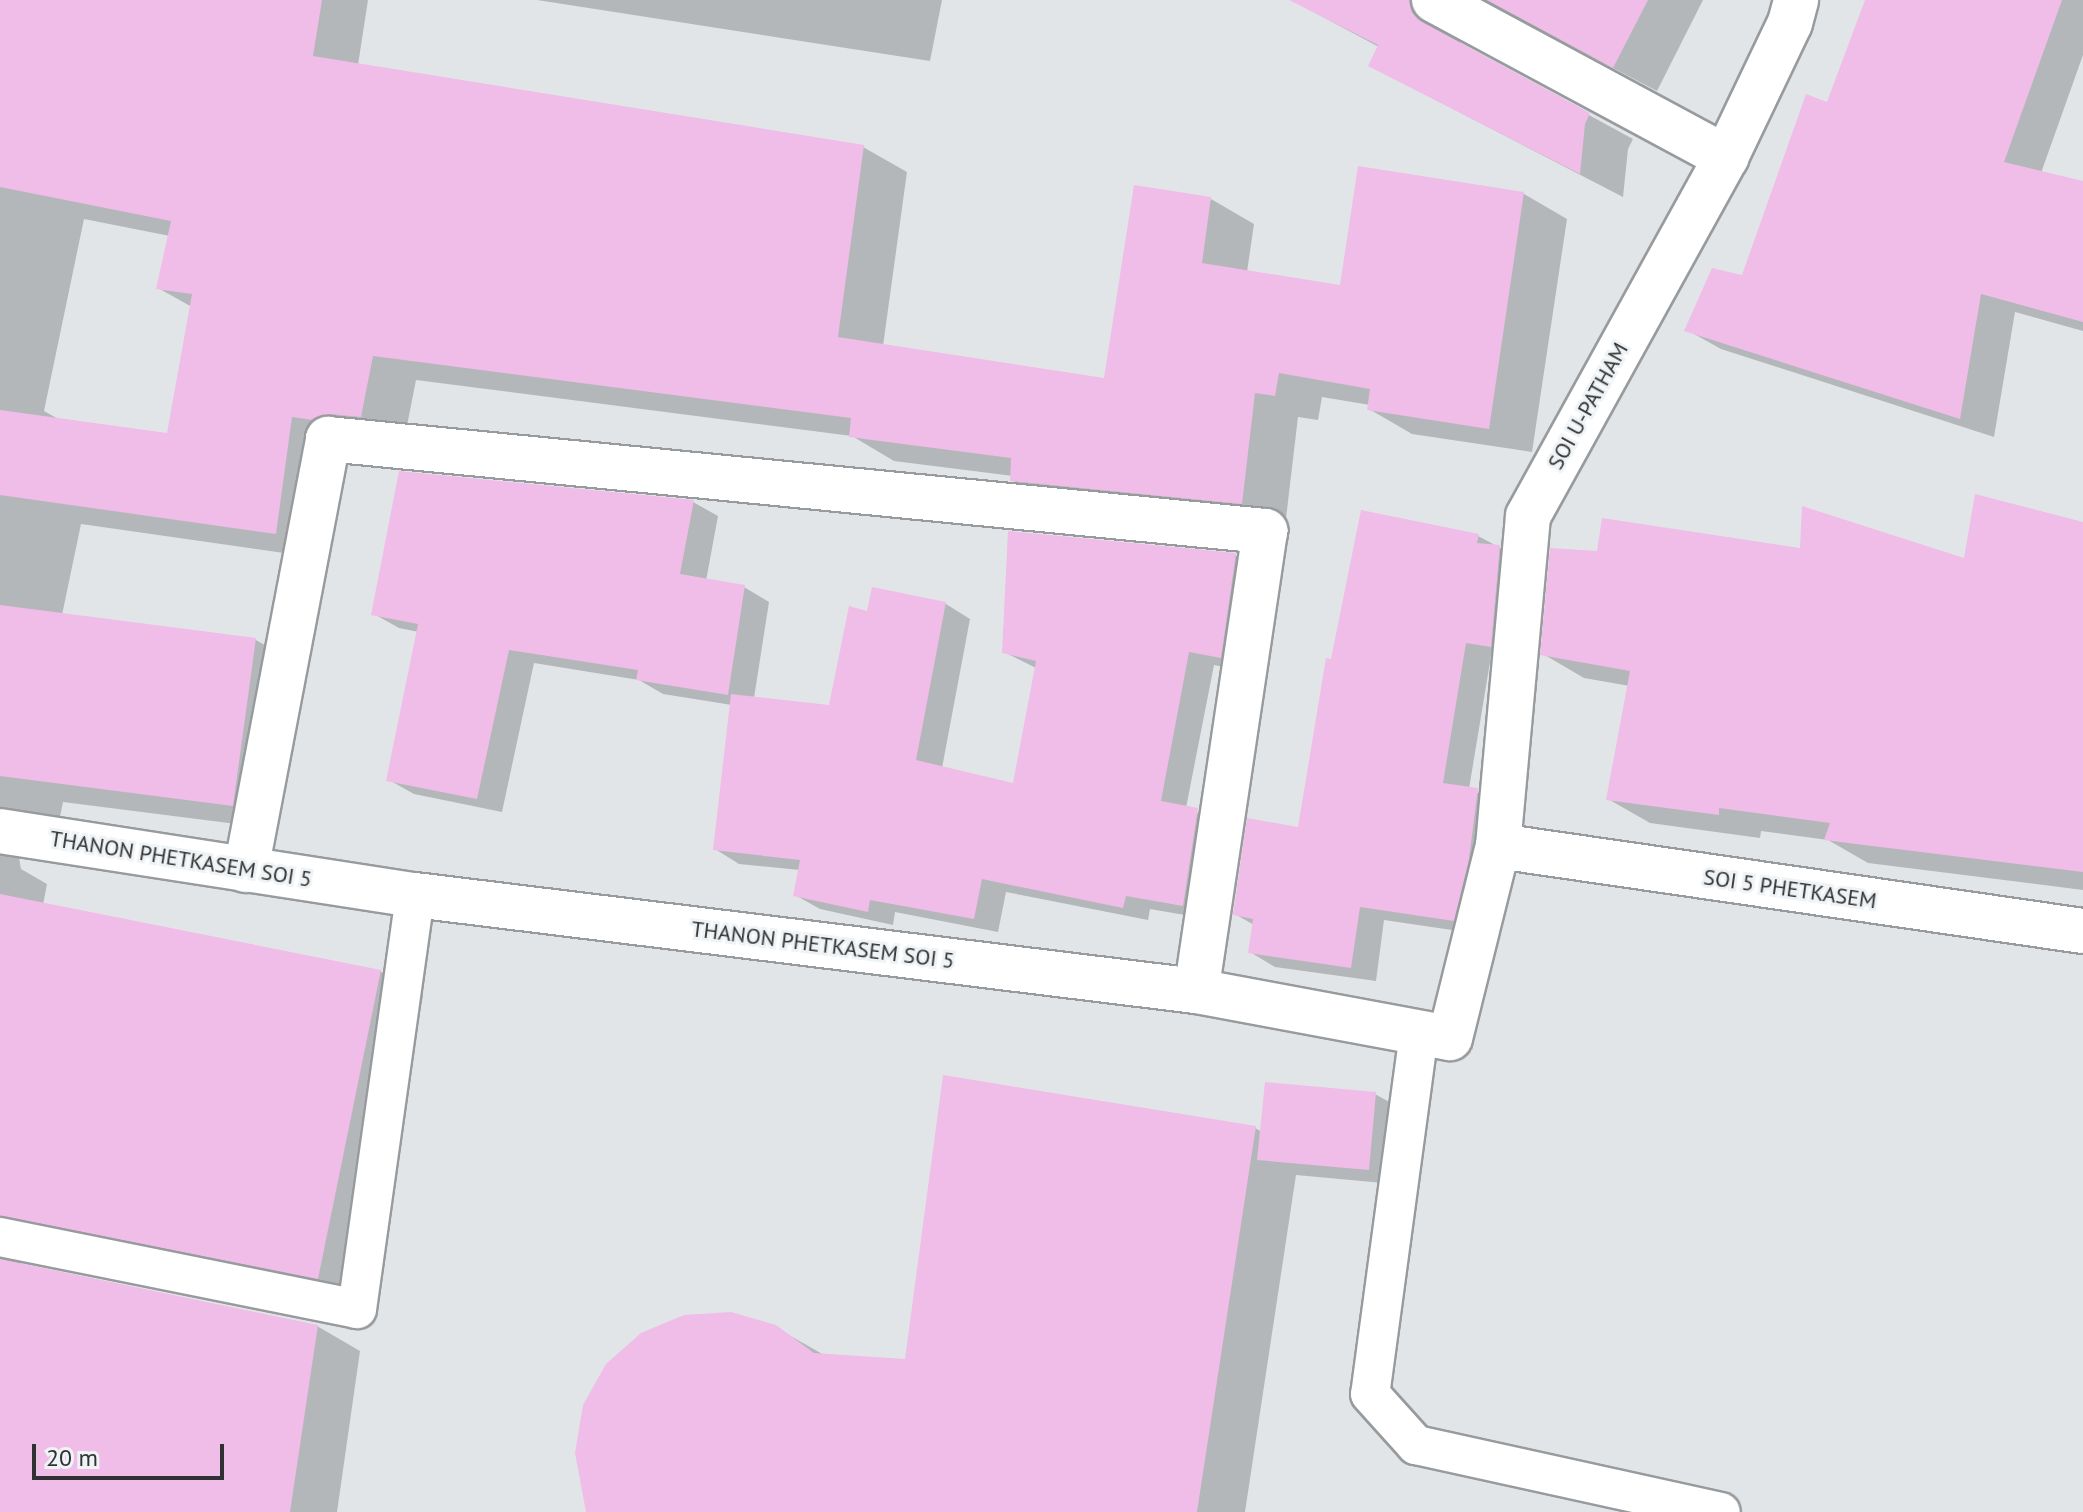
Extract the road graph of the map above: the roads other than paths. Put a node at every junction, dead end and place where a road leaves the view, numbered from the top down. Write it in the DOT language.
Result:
graph roads {
  1 [pos="1434,0"];
  2 [pos="1796,0"];
  3 [pos="1726,157"];
  4 [pos="0,831"];
  5 [pos="1498,846"];
  6 [pos="246,870"];
  7 [pos="415,895"];
  8 [pos="2083,931"];
  9 [pos="1196,991"];
  10 [pos="1419,1033"];
  11 [pos="0,1237"];
  12 [pos="1721,1512"];
  1 -- 3 [label="street"];
  2 -- 3 [label="street, SOI U-PATHAM"];
  3 -- 5 [label="street, SOI U-PATHAM"];
  4 -- 6 [label="street, THANON PHETKASEM SOI 5"];
  5 -- 8 [label="street, SOI 5 PHETKASEM"];
  5 -- 10 [label="street, THANON PHETKASEM SOI 5"];
  6 -- 7 [label="street, THANON PHETKASEM SOI 5"];
  6 -- 9 [label="street"];
  7 -- 9 [label="street, THANON PHETKASEM SOI 5"];
  7 -- 11 [label="lane"];
  9 -- 10 [label="street, THANON PHETKASEM SOI 5"];
  10 -- 12 [label="lane"];
}
